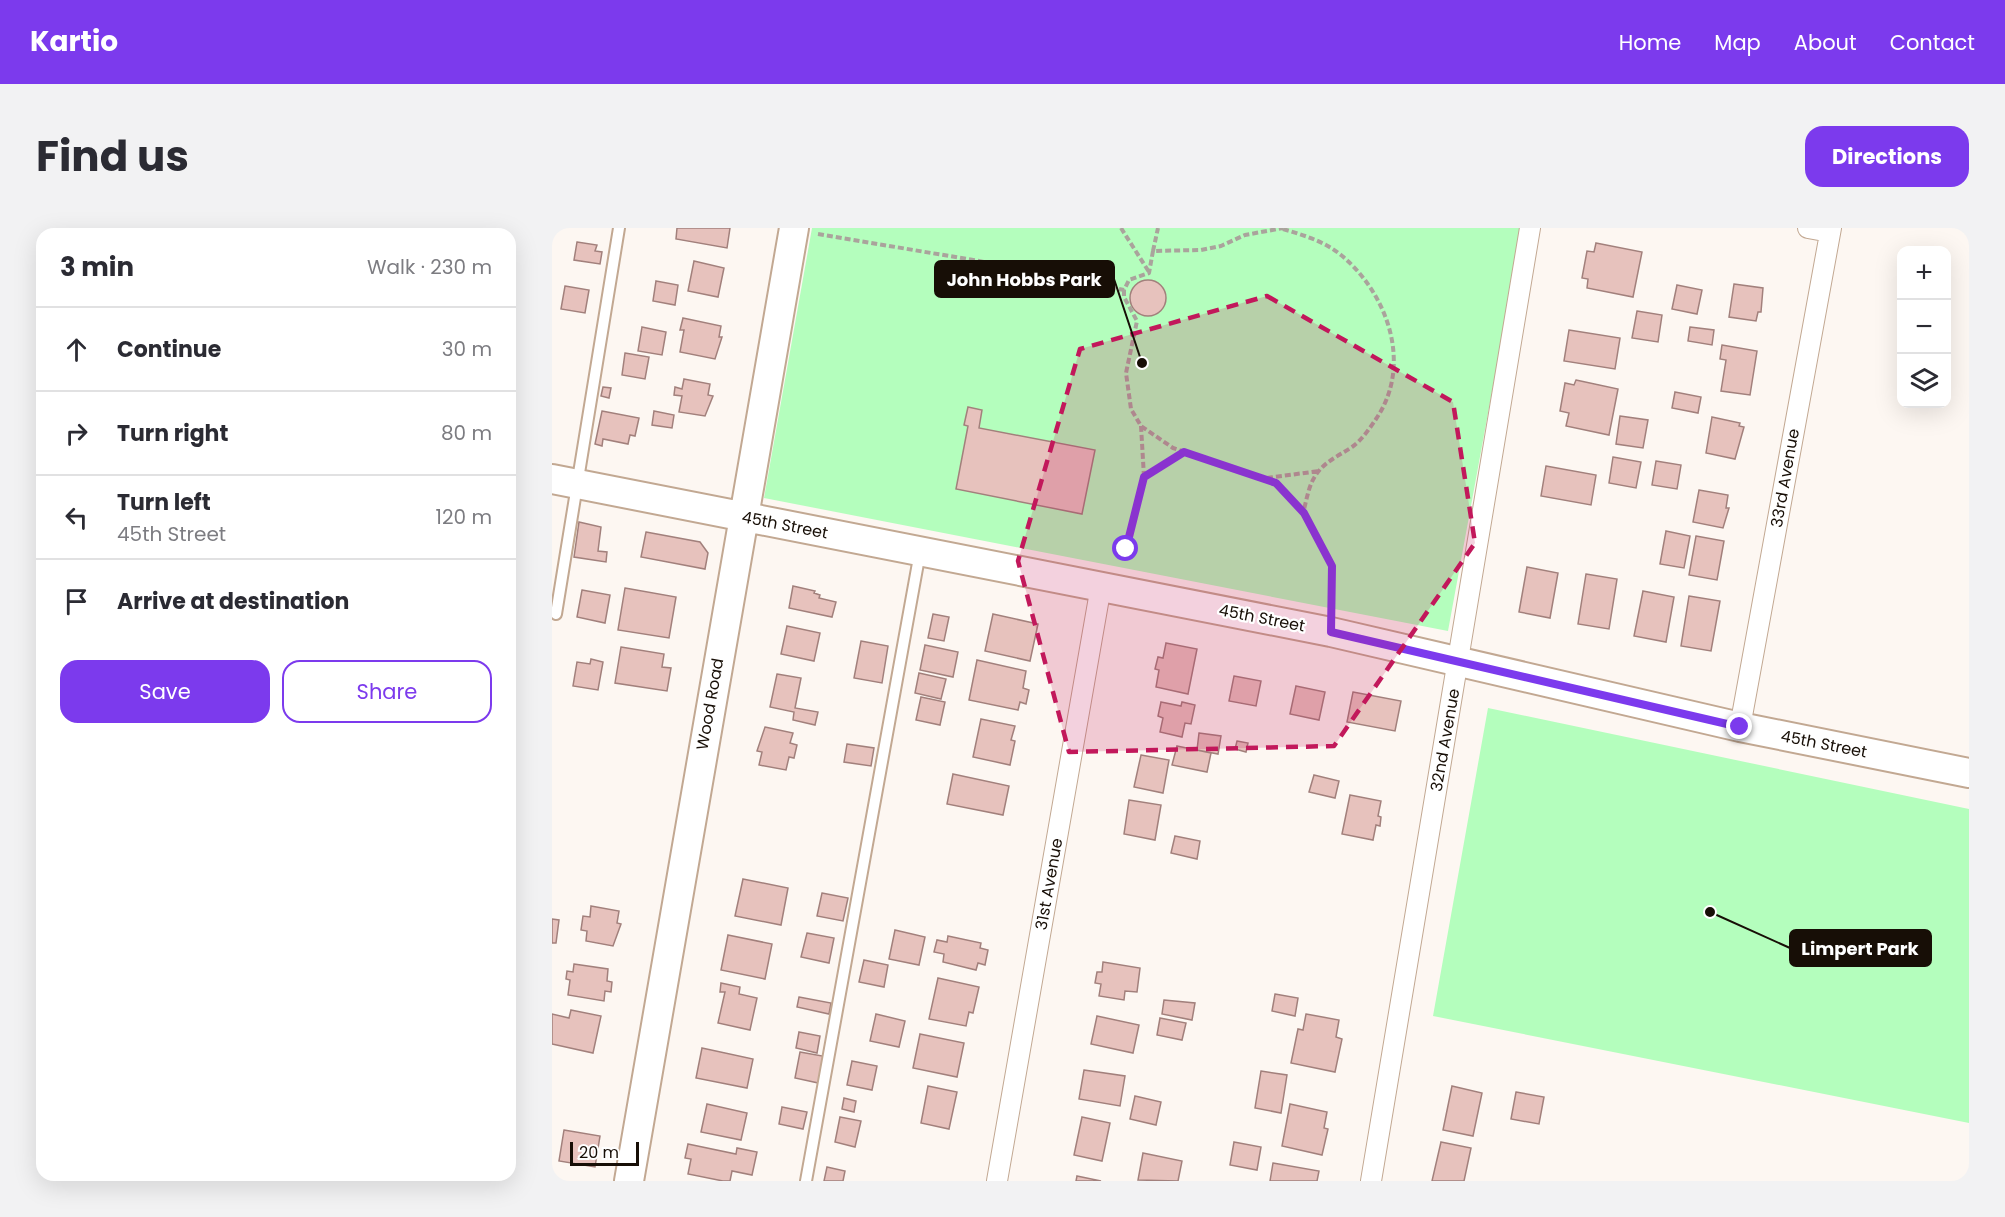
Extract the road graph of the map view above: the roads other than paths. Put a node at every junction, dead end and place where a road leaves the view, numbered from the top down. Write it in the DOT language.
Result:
graph roads {
  1 [pos="619,228"];
  2 [pos="1530,228"];
  3 [pos="1808,228"];
  4 [pos="794,229"];
  5 [pos="1830,230"];
  6 [pos="564,481"];
  7 [pos="742,517"];
  8 [pos="920,552"];
  9 [pos="1101,586"];
  10 [pos="556,614"];
  11 [pos="1458,662"];
  12 [pos="1740,727"];
  13 [pos="1969,772"];
  14 [pos="629,1181"];
  15 [pos="806,1181"];
  16 [pos="997,1181"];
  17 [pos="1371,1181"];
  1 -- 6 [label="lane"];
  2 -- 11 [label="street, 32nd Avenue"];
  3 -- 5 [label="street"];
  4 -- 7 [label="street, Wood Road"];
  5 -- 12 [label="street, 33rd Avenue"];
  6 -- 7 [label="street, 45th Street"];
  6 -- 10 [label="lane"];
  7 -- 8 [label="street, 45th Street"];
  7 -- 14 [label="street, Wood Road"];
  8 -- 9 [label="street, 45th Street"];
  8 -- 15 [label="lane"];
  9 -- 11 [label="street, 45th Street"];
  9 -- 16 [label="street, 31st Avenue"];
  11 -- 12 [label="street, 45th Street"];
  11 -- 17 [label="street, 32nd Avenue"];
  12 -- 13 [label="street, 45th Street"];
}
